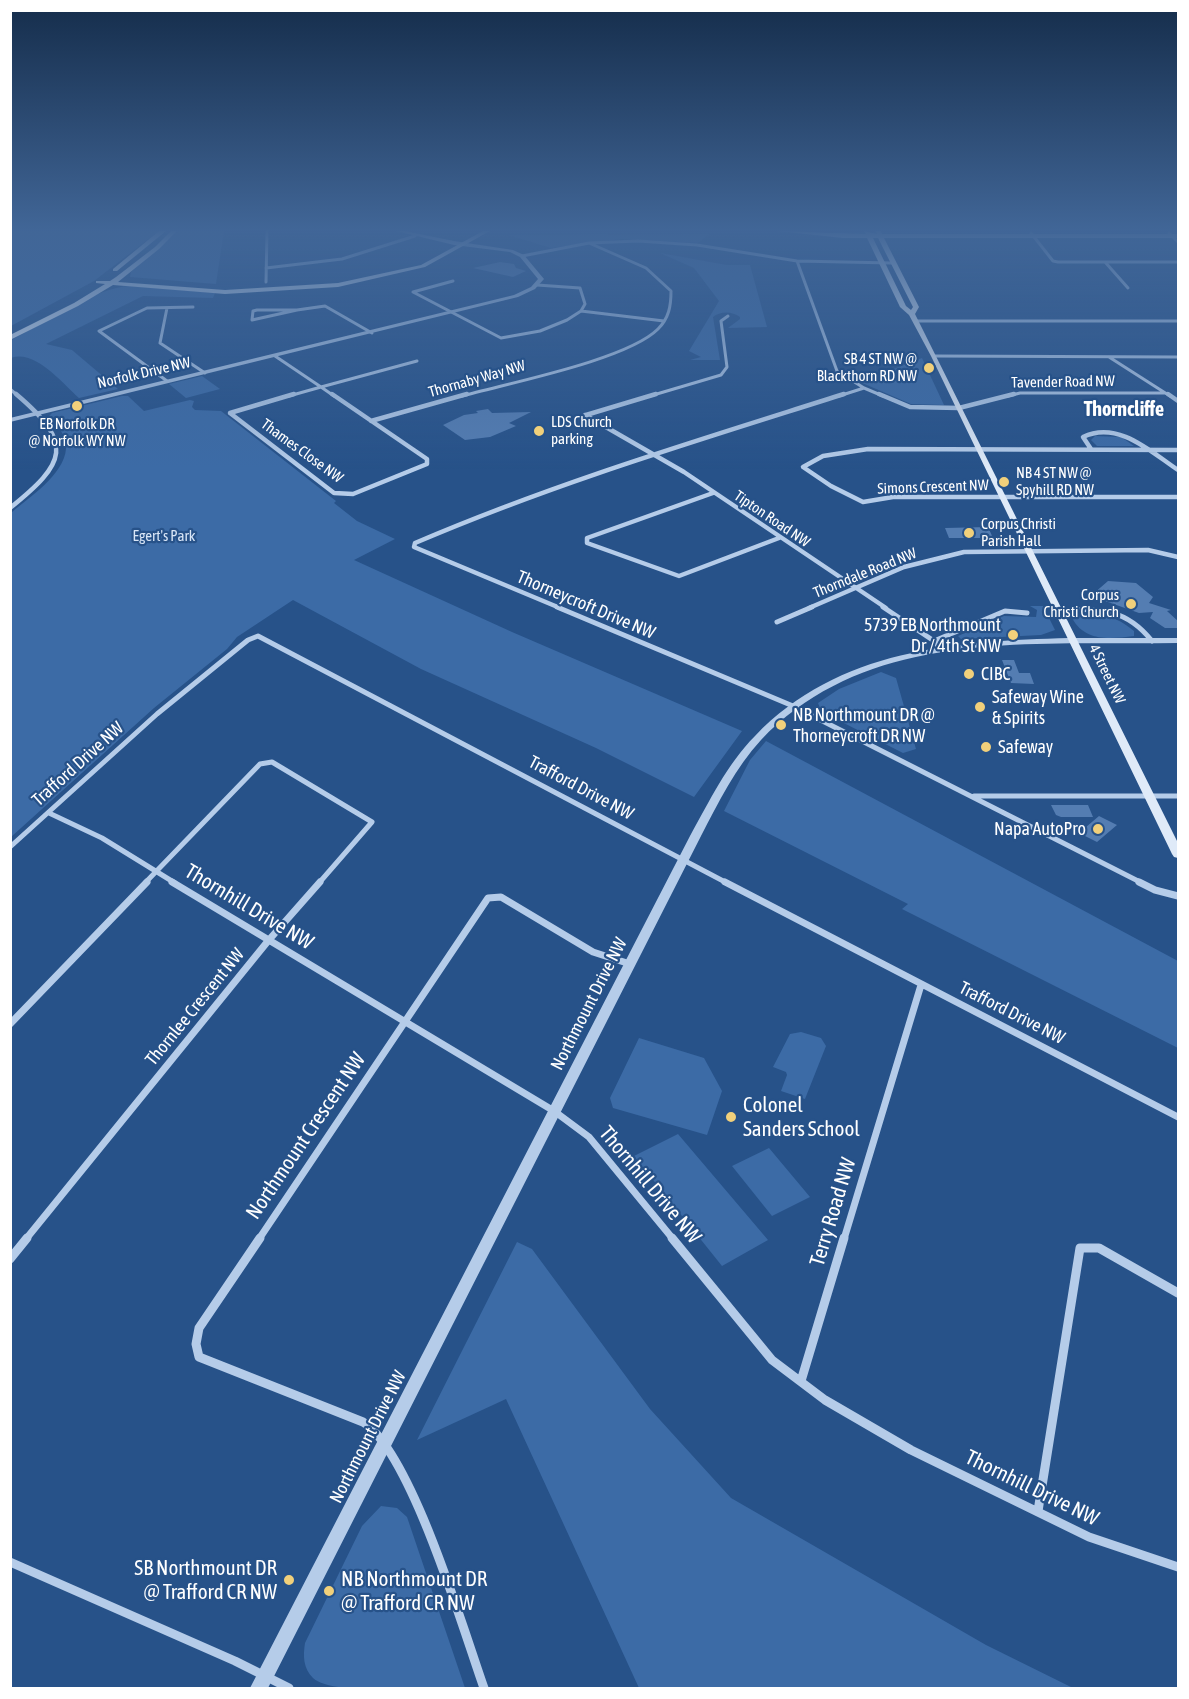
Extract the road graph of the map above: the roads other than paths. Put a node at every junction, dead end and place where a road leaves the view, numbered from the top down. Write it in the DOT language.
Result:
graph roads {
  1 [pos="49,310"];
  2 [pos="63,310"];
  3 [pos="142,310"];
  4 [pos="167,310"];
  5 [pos="256,310"];
  6 [pos="296,310"];
  7 [pos="332,310"];
  8 [pos="449,310"];
  9 [pos="459,310"];
  10 [pos="672,310"];
  11 [pos="814,310"];
  12 [pos="907,310"];
  13 [pos="915,310"];
  14 [pos="581,311"];
  15 [pos="452,312"];
  16 [pos="728,316"];
  17 [pos="914,317"];
  18 [pos="664,321"];
  19 [pos="1179,321"];
  20 [pos="10,331"];
  21 [pos="372,333"];
  22 [pos="10,338"];
  23 [pos="275,356"];
  24 [pos="934,357"];
  25 [pos="1108,357"];
  26 [pos="1179,357"];
  27 [pos="417,361"];
  28 [pos="205,372"];
  29 [pos="167,381"];
  30 [pos="320,387"];
  31 [pos="864,388"];
  32 [pos="10,389"];
  33 [pos="1165,393"];
  34 [pos="1179,401"];
  35 [pos="959,408"];
  36 [pos="36,413"];
  37 [pos="10,420"];
  38 [pos="370,421"];
  39 [pos="1091,449"];
  40 [pos="980,450"];
  41 [pos="1146,450"];
  42 [pos="1179,450"];
  43 [pos="655,453"];
  44 [pos="1179,470"];
  45 [pos="713,493"];
  46 [pos="1003,497"];
  47 [pos="1179,497"];
  48 [pos="12,506"];
  49 [pos="779,538"];
  50 [pos="1030,550"];
  51 [pos="1179,557"];
  52 [pos="855,589"];
  53 [pos="1059,610"];
  54 [pos="1027,612"];
  55 [pos="777,622"];
  56 [pos="934,641"];
  57 [pos="1074,641"];
  58 [pos="1152,641"];
  59 [pos="1179,641"];
  60 [pos="941,649"];
  61 [pos="793,706"];
  62 [pos="970,796"];
  63 [pos="1150,796"];
  64 [pos="1179,796"];
  65 [pos="49,813"];
  66 [pos="10,847"];
  67 [pos="1179,854"];
  68 [pos="683,860"];
  69 [pos="156,873"];
  70 [pos="1179,896"];
  71 [pos="268,941"];
  72 [pos="630,964"];
  73 [pos="921,985"];
  74 [pos="405,1020"];
  75 [pos="10,1024"];
  76 [pos="554,1112"];
  77 [pos="1179,1117"];
  78 [pos="10,1259"];
  79 [pos="1179,1293"];
  80 [pos="801,1381"];
  81 [pos="385,1446"];
  82 [pos="1038,1511"];
  83 [pos="10,1562"];
  84 [pos="1179,1567"];
  85 [pos="262,1682"];
  86 [pos="289,1689"];
  87 [pos="484,1689"];
  1 -- 20 [label="main road"];
  2 -- 22 [label="main road"];
  3 -- 29 [label="street"];
  4 -- 28 [label="street"];
  5 -- 6 [label="street"];
  7 -- 21 [label="street"];
  8 -- 15 [label="street"];
  9 -- 15 [label="street, Norfolk Drive NW"];
  10 -- 18 [label="street"];
  11 -- 31 [label="street, Tavender Road NW"];
  12 -- 17 [label="main road, 4 Street NW"];
  13 -- 17 [label="main road, 4 Street NW"];
  14 -- 15 [label="street"];
  14 -- 18 [label="street"];
  15 -- 21 [label="street, Norfolk Drive NW"];
  16 -- 43 [label="street, Tipton Road NW"];
  17 -- 19 [label="street"];
  17 -- 24 [label="main road, 4 Street NW"];
  18 -- 38 [label="street, Thornaby Way NW"];
  21 -- 23 [label="street, Norfolk Drive NW"];
  23 -- 28 [label="street, Norfolk Drive NW"];
  23 -- 30 [label="street, Thames Close NW"];
  24 -- 25 [label="street"];
  24 -- 35 [label="main road, 4 Street NW"];
  25 -- 26 [label="street"];
  25 -- 33 [label="street"];
  27 -- 30 [label="street"];
  28 -- 29 [label="street, Norfolk Drive NW"];
  29 -- 36 [label="street, Norfolk Drive NW"];
  30 -- 38 [label="street, Thames Close NW"];
  30 -- 38 [label="street, Thames Close NW"];
  31 -- 35 [label="street, Tavender Road NW"];
  31 -- 43 [label="street, Thorneycroft Drive NW"];
  32 -- 36 [label="street"];
  33 -- 34 [label="street"];
  33 -- 35 [label="street, Tavender Road NW"];
  35 -- 40 [label="main road, 4 Street NW"];
  36 -- 37 [label="street, Norfolk Drive NW"];
  36 -- 48 [label="street"];
  39 -- 40 [label="street"];
  39 -- 41 [label="street"];
  39 -- 41 [label="street"];
  40 -- 46 [label="main road, 4 Street NW"];
  40 -- 46 [label="street, Simons Crescent NW"];
  41 -- 42 [label="street"];
  41 -- 44 [label="street"];
  43 -- 45 [label="street, Tipton Road NW"];
  43 -- 61 [label="street, Thorneycroft Drive NW"];
  45 -- 49 [label="street, Tipton Road NW"];
  45 -- 49 [label="street"];
  46 -- 47 [label="street"];
  46 -- 50 [label="main road, 4 Street NW"];
  49 -- 52 [label="street, Tipton Road NW"];
  50 -- 51 [label="street, Thorndale Road NW"];
  50 -- 52 [label="street, Thorndale Road NW"];
  50 -- 53 [label="main road, 4 Street NW"];
  52 -- 55 [label="street, Thorndale Road NW"];
  52 -- 56 [label="street, Tipton Road NW"];
  53 -- 57 [label="main road, 4 Street NW"];
  53 -- 58 [label="street"];
  54 -- 56 [label="street"];
  56 -- 60 [label="street, Tipton Road NW"];
  57 -- 58 [label="street, Northmount Drive NW"];
  57 -- 60 [label="street, Northmount Drive NW"];
  57 -- 63 [label="main road, 4 Street NW"];
  58 -- 59 [label="street, Northmount Drive NW"];
  60 -- 61 [label="street, Northmount Drive NW"];
  61 -- 62 [label="street, Thorneycroft Drive NW"];
  61 -- 68 [label="street, Northmount Drive NW"];
  62 -- 63 [label="street"];
  62 -- 70 [label="street, Thorneycroft Drive NW"];
  63 -- 64 [label="street"];
  63 -- 67 [label="main road, 4 Street NW"];
  65 -- 66 [label="street, Trafford Drive NW"];
  65 -- 68 [label="street, Trafford Drive NW"];
  65 -- 69 [label="street, Thornhill Drive NW"];
  68 -- 72 [label="street, Northmount Drive NW"];
  68 -- 73 [label="street, Trafford Drive NW"];
  69 -- 71 [label="street, Thornhill Drive NW"];
  69 -- 71 [label="street, Thornlee Crescent NW"];
  69 -- 75 [label="street, Thornlee Crescent NW"];
  71 -- 74 [label="street, Thornhill Drive NW"];
  71 -- 78 [label="street, Thornlee Crescent NW"];
  72 -- 74 [label="street, Northmount Crescent NW"];
  72 -- 76 [label="street, Northmount Drive NW"];
  73 -- 77 [label="street, Trafford Drive NW"];
  73 -- 80 [label="street, Terry Road NW"];
  74 -- 76 [label="street, Thornhill Drive NW"];
  74 -- 81 [label="street, Northmount Crescent NW"];
  76 -- 80 [label="street, Thornhill Drive NW"];
  76 -- 81 [label="street, Northmount Drive NW"];
  79 -- 82 [label="street"];
  80 -- 82 [label="street, Thornhill Drive NW"];
  81 -- 85 [label="street, Northmount Drive NW"];
  81 -- 87 [label="street"];
  82 -- 84 [label="street, Thornhill Drive NW"];
  83 -- 85 [label="street"];
  85 -- 86 [label="street"];
}
